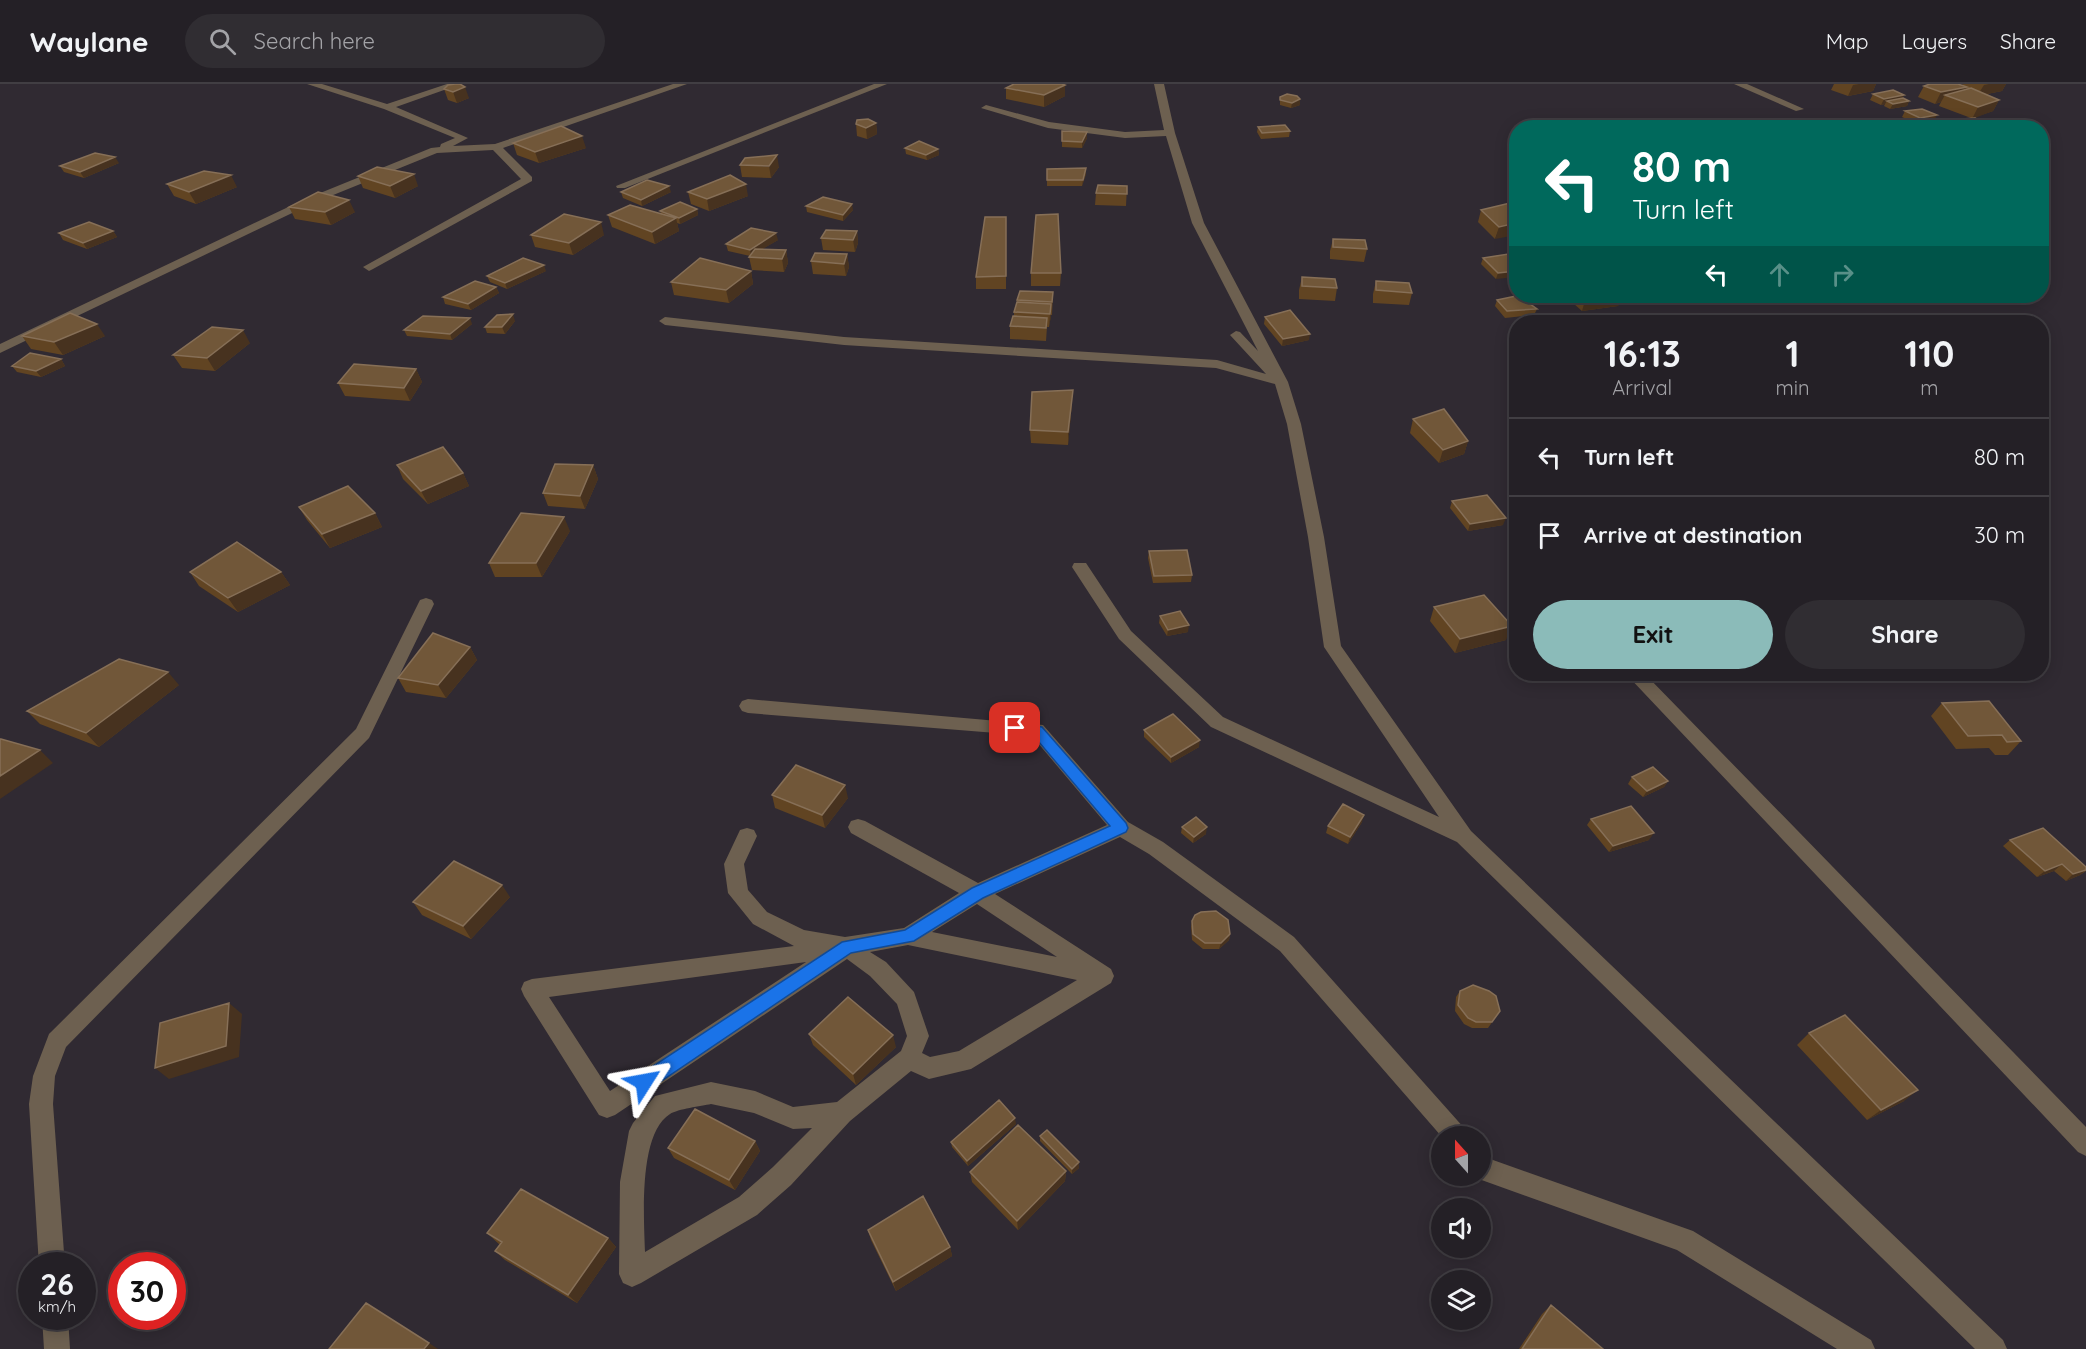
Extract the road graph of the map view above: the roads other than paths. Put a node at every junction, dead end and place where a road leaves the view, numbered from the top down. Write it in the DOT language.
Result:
graph roads {
  1 [pos="312,84"];
  2 [pos="456,84"];
  3 [pos="682,84"];
  4 [pos="882,84"];
  5 [pos="1159,84"];
  6 [pos="1739,84"];
  7 [pos="387,106"];
  8 [pos="986,108"];
  9 [pos="1799,109"];
  10 [pos="1170,133"];
  11 [pos="496,147"];
  12 [pos="435,150"];
  13 [pos="621,186"];
  14 [pos="369,267"];
  15 [pos="664,321"];
  16 [pos="1236,335"];
  17 [pos="0,349"];
  18 [pos="1281,382"];
  19 [pos="1080,567"];
  20 [pos="426,604"];
  21 [pos="1642,681"];
  22 [pos="748,706"];
  23 [pos="858,827"];
  24 [pos="1121,828"];
  25 [pos="747,836"];
  26 [pos="1464,837"];
  27 [pos="977,893"];
  28 [pos="908,936"];
  29 [pos="847,947"];
  30 [pos="1103,976"];
  31 [pos="909,1058"];
  32 [pos="842,1113"];
  33 [pos="1447,1126"];
  34 [pos="2086,1144"];
  35 [pos="1491,1171"];
  36 [pos="51,1252"];
  37 [pos="56,1330"];
  38 [pos="57,1349"];
  39 [pos="1862,1349"];
  40 [pos="1994,1349"];
  1 -- 7 [label="street"];
  2 -- 7 [label="street"];
  3 -- 11 [label="street"];
  4 -- 13 [label="street"];
  5 -- 10 [label="street"];
  6 -- 9 [label="street"];
  7 -- 12 [label="street"];
  8 -- 10 [label="street"];
  10 -- 18 [label="street"];
  11 -- 12 [label="street"];
  11 -- 14 [label="street"];
  12 -- 17 [label="street"];
  15 -- 18 [label="street"];
  16 -- 18 [label="street"];
  18 -- 26 [label="street"];
  19 -- 26 [label="street"];
  20 -- 36 [label="street"];
  21 -- 34 [label="street"];
  22 -- 24 [label="street"];
  23 -- 27 [label="street"];
  24 -- 27 [label="street"];
  24 -- 33 [label="street"];
  25 -- 29 [label="street"];
  26 -- 40 [label="street"];
  27 -- 28 [label="street"];
  27 -- 30 [label="street"];
  28 -- 29 [label="street"];
  28 -- 30 [label="street"];
  29 -- 29 [label="street"];
  29 -- 31 [label="street"];
  30 -- 31 [label="street"];
  31 -- 32 [label="street"];
  32 -- 32 [label="street"];
  35 -- 39 [label="street"];
  37 -- 38 [label="street"];
}
